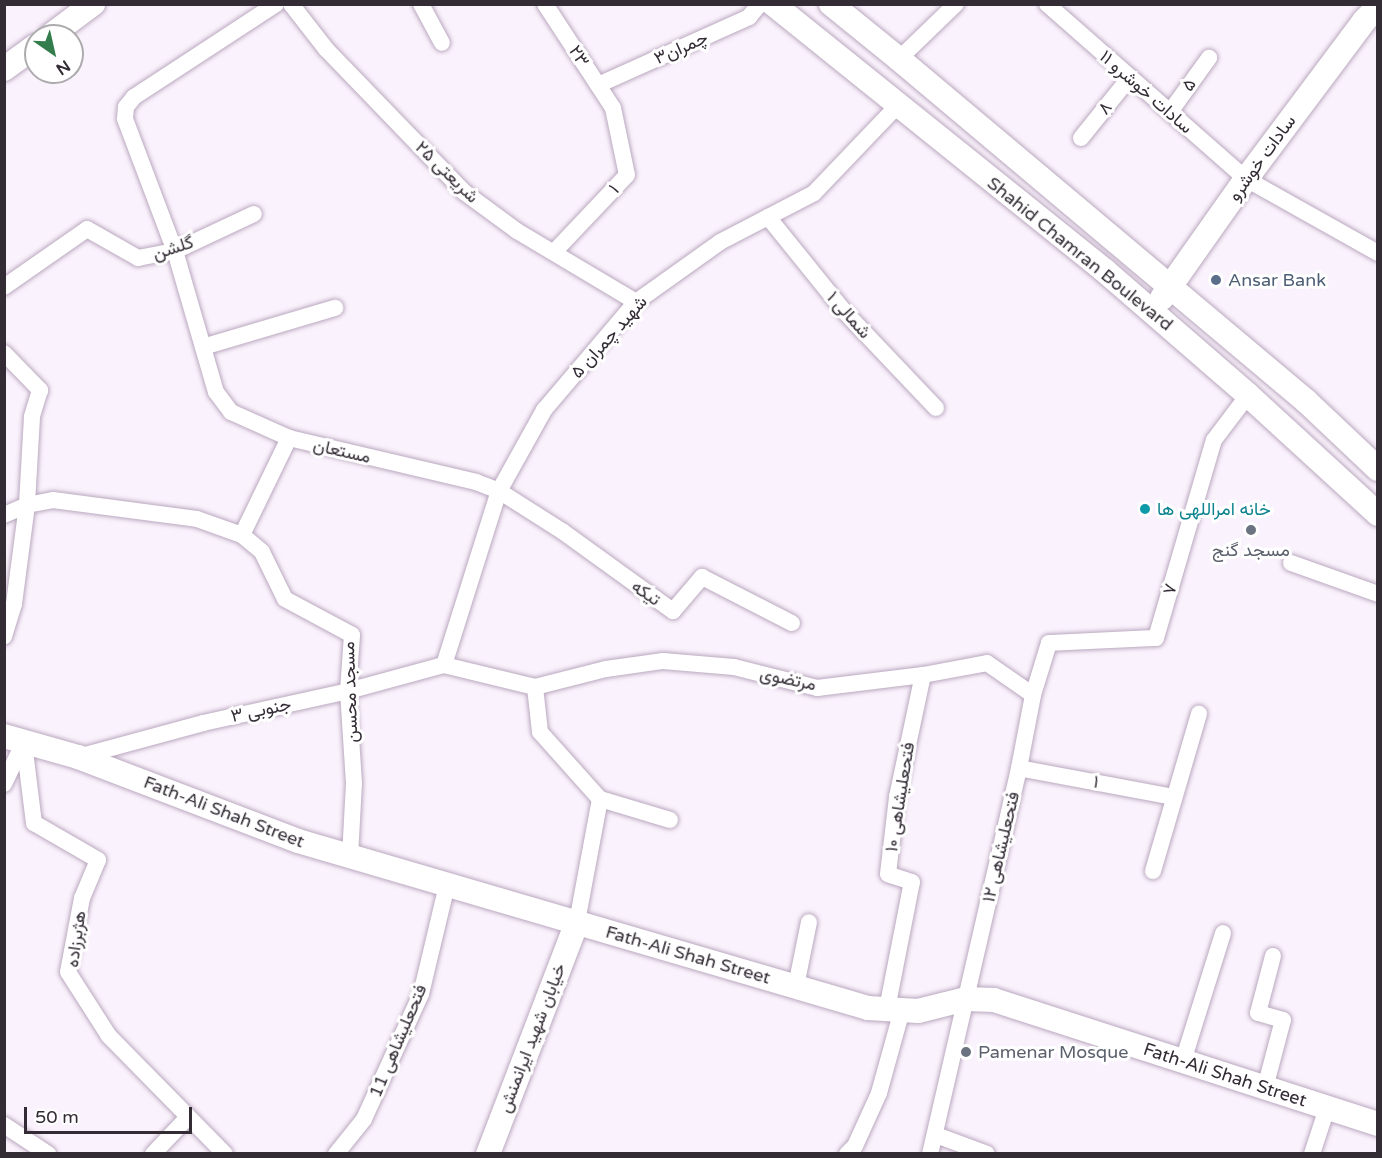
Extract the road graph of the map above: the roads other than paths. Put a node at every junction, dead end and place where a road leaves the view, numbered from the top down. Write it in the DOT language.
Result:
graph roads {
  1 [pos="93,4"];
  2 [pos="276,4"];
  3 [pos="291,4"];
  4 [pos="421,4"];
  5 [pos="545,4"];
  6 [pos="760,4"];
  7 [pos="773,4"];
  8 [pos="831,4"];
  9 [pos="956,4"];
  10 [pos="1047,4"];
  11 [pos="1377,7"];
  12 [pos="66,24"];
  13 [pos="442,43"];
  14 [pos="24,55"];
  15 [pos="1209,58"];
  16 [pos="899,59"];
  17 [pos="4,69"];
  18 [pos="1130,77"];
  19 [pos="598,85"];
  20 [pos="897,106"];
  21 [pos="613,108"];
  22 [pos="1170,112"];
  23 [pos="1081,138"];
  24 [pos="1246,178"];
  25 [pos="254,214"];
  26 [pos="768,216"];
  27 [pos="175,251"];
  28 [pos="554,252"];
  29 [pos="1377,253"];
  30 [pos="4,287"];
  31 [pos="1171,287"];
  32 [pos="636,302"];
  33 [pos="335,308"];
  34 [pos="1152,312"];
  35 [pos="203,347"];
  36 [pos="4,353"];
  37 [pos="1248,395"];
  38 [pos="936,408"];
  39 [pos="289,438"];
  40 [pos="1377,469"];
  41 [pos="499,491"];
  42 [pos="27,505"];
  43 [pos="1377,514"];
  44 [pos="4,515"];
  45 [pos="242,535"];
  46 [pos="1291,563"];
  47 [pos="1377,594"];
  48 [pos="792,624"];
  49 [pos="4,637"];
  50 [pos="444,665"];
  51 [pos="922,675"];
  52 [pos="535,687"];
  53 [pos="348,691"];
  54 [pos="1033,695"];
  55 [pos="1199,714"];
  56 [pos="14,740"];
  57 [pos="78,757"];
  58 [pos="1019,768"];
  59 [pos="4,784"];
  60 [pos="1174,797"];
  61 [pos="600,799"];
  62 [pos="670,820"];
  63 [pos="350,856"];
  64 [pos="1153,871"];
  65 [pos="447,885"];
  66 [pos="577,922"];
  67 [pos="809,922"];
  68 [pos="1223,933"];
  69 [pos="1273,956"];
  70 [pos="796,986"];
  71 [pos="966,999"];
  72 [pos="894,1010"];
  73 [pos="1183,1061"];
  74 [pos="1265,1088"];
  75 [pos="1327,1108"];
  76 [pos="188,1117"];
  77 [pos="1377,1124"];
  78 [pos="4,1125"];
  79 [pos="936,1135"];
  80 [pos="489,1153"];
  81 [pos="48,1154"];
  82 [pos="153,1154"];
  83 [pos="225,1154"];
  84 [pos="336,1154"];
  85 [pos="847,1154"];
  86 [pos="930,1154"];
  87 [pos="987,1154"];
  88 [pos="1312,1154"];
  1 -- 12 [label="street"];
  2 -- 27 [label="street"];
  3 -- 28 [label="street, شریعتی ۲۵"];
  4 -- 13 [label="street"];
  5 -- 19 [label="street, ۲۳"];
  6 -- 19 [label="street, چمران۳"];
  7 -- 20 [label="street, Shahid Chamran Boulevard"];
  8 -- 16 [label="street, Shahid Chamran Boulevard"];
  9 -- 16 [label="street"];
  10 -- 18 [label="street, سادات خوشرو ۱۱"];
  11 -- 24 [label="street, سادات خوشرو"];
  14 -- 17 [label="street"];
  15 -- 22 [label="street, ۵"];
  16 -- 31 [label="street, Shahid Chamran Boulevard"];
  18 -- 22 [label="street, سادات خوشرو ۱۱"];
  18 -- 23 [label="street, ۸"];
  19 -- 21 [label="street, ۲۳"];
  20 -- 26 [label="street, شهید چمران ۵"];
  20 -- 34 [label="street, Shahid Chamran Boulevard"];
  21 -- 28 [label="street, ۱"];
  22 -- 24 [label="street, سادات خوشرو ۱۱"];
  24 -- 29 [label="street, سادات خوشرو ۱۱"];
  24 -- 31 [label="street, سادات خوشرو"];
  25 -- 27 [label="street, گلشن"];
  26 -- 32 [label="street, شهید چمران ۵"];
  26 -- 38 [label="street, شمالی ۱"];
  27 -- 30 [label="street, گلشن"];
  27 -- 35 [label="street"];
  28 -- 32 [label="street, شریعتی ۲۵"];
  31 -- 34 [label="street, سادات خوشرو"];
  31 -- 40 [label="street, Shahid Chamran Boulevard"];
  32 -- 41 [label="street, شهید چمران ۵"];
  33 -- 35 [label="street"];
  34 -- 37 [label="street, Shahid Chamran Boulevard"];
  35 -- 39 [label="street"];
  36 -- 42 [label="street"];
  37 -- 43 [label="street, Shahid Chamran Boulevard"];
  37 -- 54 [label="street, ۷"];
  39 -- 41 [label="street, مستعان"];
  39 -- 45 [label="street, مستعان"];
  41 -- 48 [label="street, تیکه"];
  41 -- 50 [label="street, شهید چمران ۵"];
  42 -- 44 [label="street, مسجد محسن"];
  42 -- 45 [label="street, مسجد محسن"];
  42 -- 49 [label="street"];
  45 -- 53 [label="street, مسجد محسن"];
  46 -- 47 [label="street"];
  50 -- 52 [label="street"];
  50 -- 53 [label="street, ۳ جنوبی"];
  51 -- 52 [label="street, مرتضوی"];
  51 -- 54 [label="street, مرتضوی"];
  51 -- 72 [label="street, فتحعلیشاهی ۱۰"];
  52 -- 61 [label="street"];
  53 -- 57 [label="street, ۳ جنوبی"];
  53 -- 63 [label="street, مسجد محسن"];
  54 -- 58 [label="street, فتحعلیشاهی ۱۲"];
  55 -- 60 [label="street"];
  56 -- 57 [label="street, Fath-Ali Shah Street"];
  56 -- 59 [label="street"];
  56 -- 76 [label="street, هژبرزاده"];
  57 -- 63 [label="street, Fath-Ali Shah Street"];
  58 -- 60 [label="street, ۱"];
  58 -- 71 [label="street, فتحعلیشاهی ۱۲"];
  60 -- 64 [label="street"];
  61 -- 62 [label="street"];
  61 -- 66 [label="street"];
  63 -- 65 [label="street, Fath-Ali Shah Street"];
  65 -- 66 [label="street, Fath-Ali Shah Street"];
  65 -- 84 [label="street, فتحعلیشاهی 11"];
  66 -- 70 [label="street, Fath-Ali Shah Street"];
  66 -- 80 [label="street, خیابان شهید ایرانمنش"];
  67 -- 70 [label="street"];
  68 -- 73 [label="street"];
  69 -- 74 [label="street"];
  70 -- 72 [label="street, Fath-Ali Shah Street"];
  71 -- 72 [label="street, Fath-Ali Shah Street"];
  71 -- 73 [label="street, Fath-Ali Shah Street"];
  71 -- 79 [label="street, فتحعلیشاهی ۱۲"];
  72 -- 85 [label="street"];
  73 -- 74 [label="street, Fath-Ali Shah Street"];
  74 -- 75 [label="street, Fath-Ali Shah Street"];
  75 -- 77 [label="street, Fath-Ali Shah Street"];
  75 -- 88 [label="street"];
  76 -- 82 [label="street"];
  76 -- 83 [label="street, هژبرزاده"];
  78 -- 81 [label="street"];
  79 -- 86 [label="street, فتحعلیشاهی ۱۲"];
  79 -- 87 [label="street"];
}
